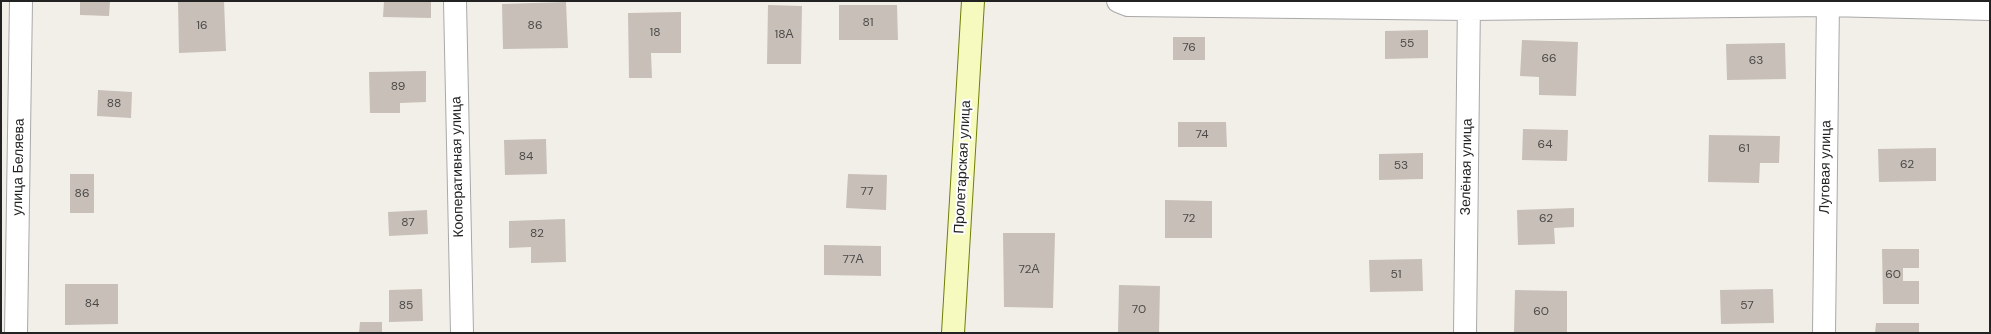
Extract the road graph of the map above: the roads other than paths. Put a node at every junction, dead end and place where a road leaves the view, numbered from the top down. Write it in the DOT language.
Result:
graph roads {
  1 [pos="21,1"];
  2 [pos="455,1"];
  3 [pos="973,1"];
  4 [pos="1118,1"];
  5 [pos="1828,3"];
  6 [pos="1469,5"];
  7 [pos="1990,8"];
  8 [pos="16,333"];
  9 [pos="462,333"];
  10 [pos="953,333"];
  11 [pos="1465,333"];
  12 [pos="1824,333"];
  1 -- 8 [label="street, улица Беляева"];
  2 -- 9 [label="street, Кооперативная улица"];
  3 -- 10 [label="street, Пролетарская улица"];
  4 -- 6 [label="street"];
  5 -- 6 [label="street"];
  5 -- 7 [label="street"];
  5 -- 12 [label="street, Луговая улица"];
  6 -- 11 [label="street, Зелёная улица"];
}
